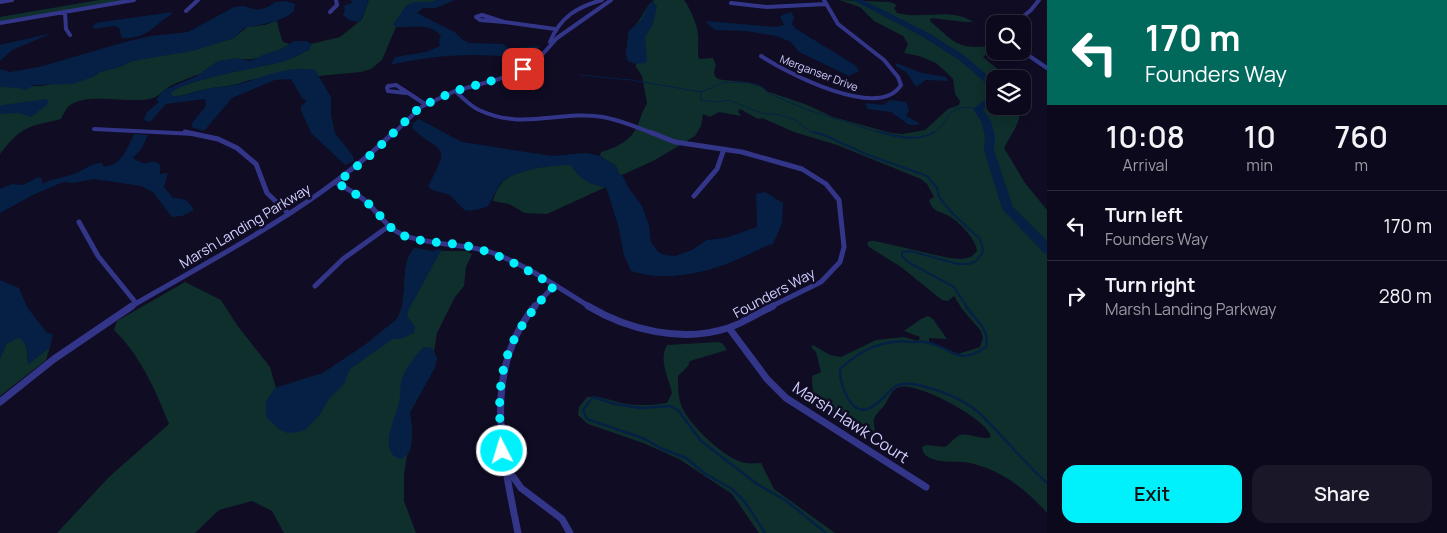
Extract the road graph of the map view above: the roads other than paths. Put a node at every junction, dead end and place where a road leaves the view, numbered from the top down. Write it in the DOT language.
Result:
graph roads {
  1 [pos="10,0"];
  2 [pos="134,0"];
  3 [pos="198,0"];
  4 [pos="336,0"];
  5 [pos="602,0"];
  6 [pos="611,0"];
  7 [pos="1039,0"];
  8 [pos="0,2"];
  9 [pos="825,2"];
  10 [pos="731,3"];
  11 [pos="186,11"];
  12 [pos="65,12"];
  13 [pos="330,12"];
  14 [pos="1025,15"];
  15 [pos="504,22"];
  16 [pos="0,23"];
  17 [pos="555,29"];
  18 [pos="70,35"];
  19 [pos="550,44"];
  20 [pos="761,56"];
  21 [pos="1031,57"];
  22 [pos="1047,68"];
  23 [pos="455,91"];
  24 [pos="406,93"];
  25 [pos="426,104"];
  26 [pos="94,129"];
  27 [pos="724,149"];
  28 [pos="337,183"];
  29 [pos="694,196"];
  30 [pos="289,214"];
  31 [pos="79,222"];
  32 [pos="389,226"];
  33 [pos="315,286"];
  34 [pos="554,286"];
  35 [pos="136,303"];
  36 [pos="729,328"];
  37 [pos="0,402"];
  38 [pos="505,465"];
  39 [pos="926,487"];
  40 [pos="518,533"];
  41 [pos="570,533"];
  1 -- 8 [label="street"];
  2 -- 12 [label="street"];
  3 -- 11 [label="street"];
  4 -- 13 [label="street"];
  5 -- 17 [label="street, Marsh Landing Parkway"];
  6 -- 19 [label="street, Marsh Landing Parkway"];
  7 -- 14 [label="street"];
  9 -- 10 [label="street"];
  9 -- 20 [label="street, Merganser Drive"];
  12 -- 16 [label="street"];
  12 -- 18 [label="street"];
  15 -- 15 [label="street"];
  15 -- 17 [label="street"];
  17 -- 19 [label="street, Marsh Landing Parkway"];
  19 -- 23 [label="street, Marsh Landing Parkway"];
  21 -- 22 [label="street"];
  23 -- 25 [label="street, Marsh Landing Parkway"];
  23 -- 27 [label="street, Founders Way"];
  24 -- 25 [label="street"];
  25 -- 28 [label="street, Marsh Landing Parkway"];
  26 -- 30 [label="street"];
  27 -- 29 [label="street"];
  27 -- 36 [label="street, Founders Way"];
  28 -- 30 [label="street, Marsh Landing Parkway"];
  28 -- 32 [label="street, Founders Way"];
  30 -- 35 [label="street, Marsh Landing Parkway"];
  31 -- 35 [label="street"];
  32 -- 33 [label="street"];
  32 -- 34 [label="street, Founders Way"];
  34 -- 36 [label="street, Founders Way"];
  34 -- 38 [label="street"];
  35 -- 37 [label="street, Marsh Landing Parkway"];
  36 -- 39 [label="street, Marsh Hawk Court"];
  38 -- 40 [label="street"];
  38 -- 41 [label="street"];
}
